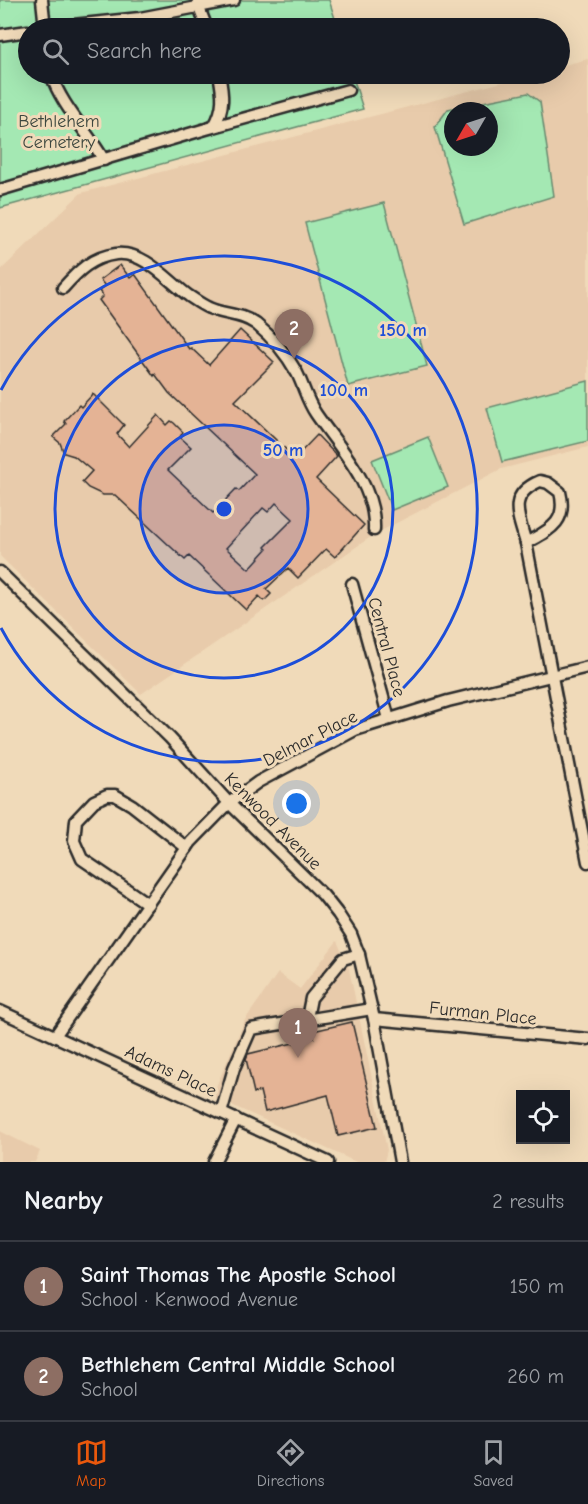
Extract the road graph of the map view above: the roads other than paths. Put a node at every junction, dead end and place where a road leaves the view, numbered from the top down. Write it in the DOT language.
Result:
graph roads {
  1 [pos="42,0"];
  2 [pos="234,0"];
  3 [pos="199,4"];
  4 [pos="43,18"];
  5 [pos="140,18"];
  6 [pos="18,32"];
  7 [pos="0,34"];
  8 [pos="54,84"];
  9 [pos="221,84"];
  10 [pos="348,90"];
  11 [pos="214,126"];
  12 [pos="104,160"];
  13 [pos="0,190"];
  14 [pos="63,288"];
  15 [pos="375,530"];
  16 [pos="526,543"];
  17 [pos="4,576"];
  18 [pos="352,584"];
  19 [pos="0,590"];
  20 [pos="588,667"];
  21 [pos="552,677"];
  22 [pos="389,719"];
  23 [pos="229,802"];
  24 [pos="187,848"];
  25 [pos="588,862"];
  26 [pos="148,904"];
  27 [pos="359,954"];
  28 [pos="0,1011"];
  29 [pos="373,1014"];
  30 [pos="307,1018"];
  31 [pos="55,1036"];
  32 [pos="588,1039"];
  33 [pos="221,1113"];
  34 [pos="236,1119"];
  35 [pos="214,1162"];
  36 [pos="328,1162"];
  37 [pos="400,1162"];
  1 -- 4 [label="street"];
  2 -- 3 [label="street"];
  3 -- 5 [label="street"];
  6 -- 7 [label="street"];
  8 -- 12 [label="street"];
  9 -- 11 [label="street"];
  10 -- 11 [label="street"];
  11 -- 12 [label="street"];
  12 -- 13 [label="street"];
  14 -- 15 [label="street"];
  16 -- 16 [label="street"];
  16 -- 21 [label="street"];
  17 -- 19 [label="street"];
  17 -- 23 [label="street, Kenwood Avenue"];
  18 -- 22 [label="street, Central Place"];
  20 -- 21 [label="street, Delmar Place"];
  21 -- 22 [label="street, Delmar Place"];
  21 -- 25 [label="street"];
  22 -- 23 [label="street, Delmar Place"];
  23 -- 24 [label="street, Delmar Place"];
  23 -- 27 [label="street, Kenwood Avenue"];
  24 -- 26 [label="street, Delmar Place"];
  24 -- 26 [label="street"];
  26 -- 31 [label="street, Delmar Place"];
  27 -- 29 [label="street, Kenwood Avenue"];
  27 -- 30 [label="street"];
  28 -- 31 [label="street, Adams Place"];
  29 -- 30 [label="street, Furman Place"];
  29 -- 32 [label="street, Furman Place"];
  29 -- 37 [label="street, Kenwood Avenue"];
  30 -- 33 [label="street, Furman Place"];
  31 -- 33 [label="street, Adams Place"];
  33 -- 34 [label="street, Adams Place"];
  34 -- 35 [label="street"];
  34 -- 36 [label="street, Adams Place"];
}
